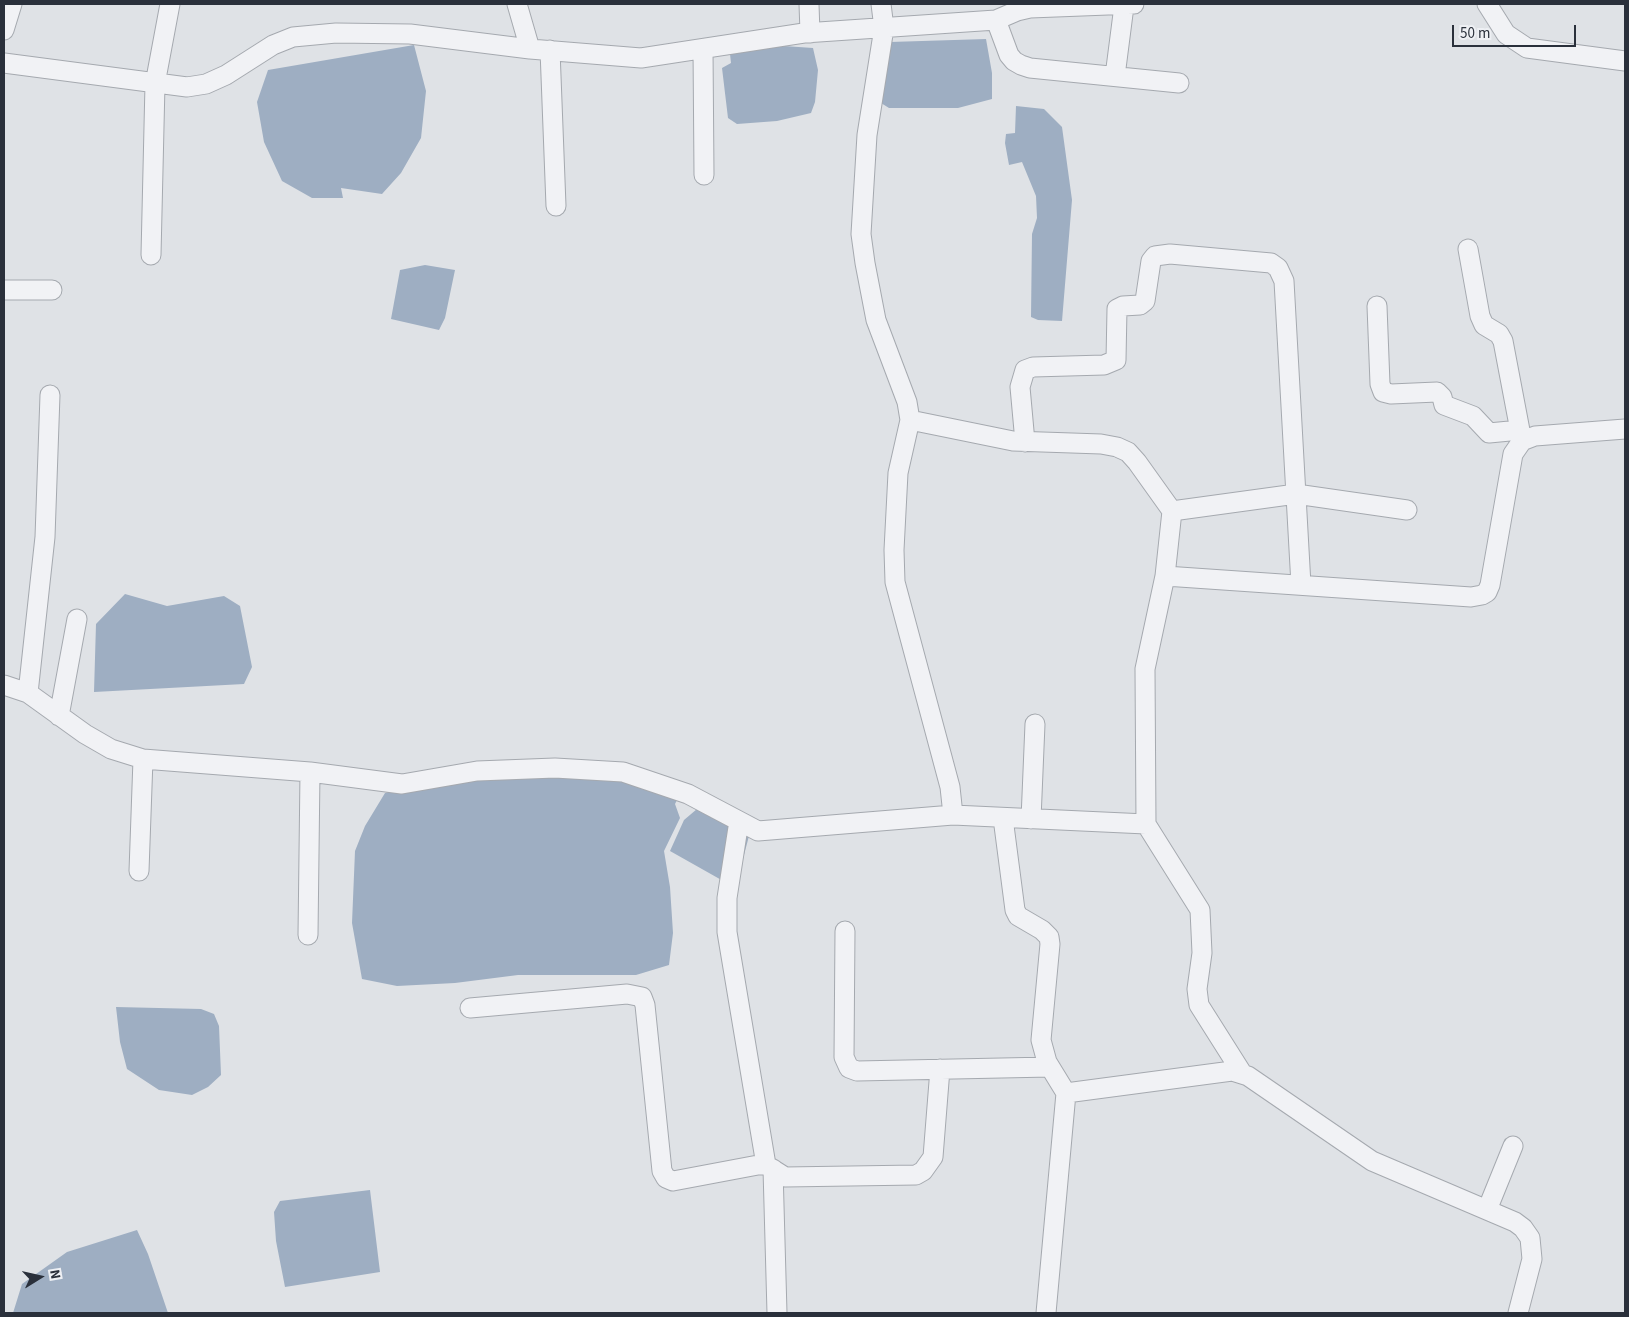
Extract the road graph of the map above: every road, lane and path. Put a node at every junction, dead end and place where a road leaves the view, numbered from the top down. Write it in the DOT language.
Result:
graph roads {
  1 [pos="12,4"];
  2 [pos="170,4"];
  3 [pos="517,4"];
  4 [pos="809,4"];
  5 [pos="880,4"];
  6 [pos="1487,4"];
  7 [pos="1129,5"];
  8 [pos="1044,6"];
  9 [pos="996,20"];
  10 [pos="884,28"];
  11 [pos="4,30"];
  12 [pos="810,33"];
  13 [pos="530,49"];
  14 [pos="702,49"];
  15 [pos="550,50"];
  16 [pos="1625,61"];
  17 [pos="4,63"];
  18 [pos="1115,76"];
  19 [pos="1179,83"];
  20 [pos="155,84"];
  21 [pos="704,175"];
  22 [pos="556,206"];
  23 [pos="1468,249"];
  24 [pos="151,255"];
  25 [pos="4,290"];
  26 [pos="52,290"];
  27 [pos="1377,306"];
  28 [pos="50,395"];
  29 [pos="910,420"];
  30 [pos="1625,429"];
  31 [pos="1521,436"];
  32 [pos="1025,442"];
  33 [pos="1296,494"];
  34 [pos="1407,510"];
  35 [pos="1172,511"];
  36 [pos="1165,576"];
  37 [pos="1301,585"];
  38 [pos="77,619"];
  39 [pos="4,685"];
  40 [pos="28,693"];
  41 [pos="59,716"];
  42 [pos="1035,724"];
  43 [pos="143,759"];
  44 [pos="310,772"];
  45 [pos="953,816"];
  46 [pos="1003,818"];
  47 [pos="1031,819"];
  48 [pos="739,821"];
  49 [pos="1146,824"];
  50 [pos="139,871"];
  51 [pos="845,931"];
  52 [pos="308,936"];
  53 [pos="470,1008"];
  54 [pos="1050,1067"];
  55 [pos="940,1069"];
  56 [pos="1242,1073"];
  57 [pos="1066,1093"];
  58 [pos="1513,1146"];
  59 [pos="769,1167"];
  60 [pos="1487,1210"];
  61 [pos="777,1313"];
  62 [pos="1046,1313"];
  63 [pos="1518,1313"];
  1 -- 11 [label="street"];
  2 -- 20 [label="street"];
  3 -- 13 [label="street"];
  4 -- 12 [label="street"];
  5 -- 10 [label="street"];
  6 -- 16 [label="street"];
  7 -- 8 [label="street"];
  7 -- 18 [label="street"];
  8 -- 9 [label="street"];
  9 -- 10 [label="street"];
  9 -- 18 [label="street"];
  10 -- 12 [label="street"];
  10 -- 29 [label="street"];
  12 -- 14 [label="street"];
  13 -- 15 [label="street"];
  13 -- 20 [label="street"];
  14 -- 15 [label="street"];
  14 -- 21 [label="street"];
  15 -- 22 [label="street"];
  17 -- 20 [label="street"];
  18 -- 19 [label="street"];
  20 -- 24 [label="street"];
  23 -- 31 [label="street"];
  25 -- 26 [label="street"];
  27 -- 31 [label="street"];
  28 -- 40 [label="street"];
  29 -- 32 [label="street"];
  29 -- 45 [label="street"];
  30 -- 31 [label="street"];
  31 -- 37 [label="street"];
  32 -- 33 [label="street"];
  32 -- 35 [label="street"];
  33 -- 34 [label="street"];
  33 -- 35 [label="street"];
  33 -- 37 [label="street"];
  35 -- 36 [label="street"];
  36 -- 37 [label="street"];
  36 -- 49 [label="street"];
  38 -- 41 [label="street"];
  39 -- 40 [label="street"];
  40 -- 41 [label="street"];
  41 -- 43 [label="street"];
  42 -- 47 [label="street"];
  43 -- 44 [label="street"];
  43 -- 50 [label="street"];
  44 -- 48 [label="street"];
  44 -- 52 [label="street"];
  45 -- 46 [label="street"];
  45 -- 48 [label="street"];
  46 -- 47 [label="street"];
  46 -- 54 [label="street"];
  47 -- 49 [label="street"];
  48 -- 59 [label="street"];
  49 -- 56 [label="street"];
  51 -- 55 [label="street"];
  53 -- 59 [label="street"];
  54 -- 55 [label="street"];
  54 -- 57 [label="street"];
  55 -- 59 [label="street"];
  56 -- 57 [label="street"];
  56 -- 60 [label="street"];
  57 -- 62 [label="street"];
  58 -- 60 [label="street"];
  59 -- 61 [label="street"];
  60 -- 63 [label="street"];
}
